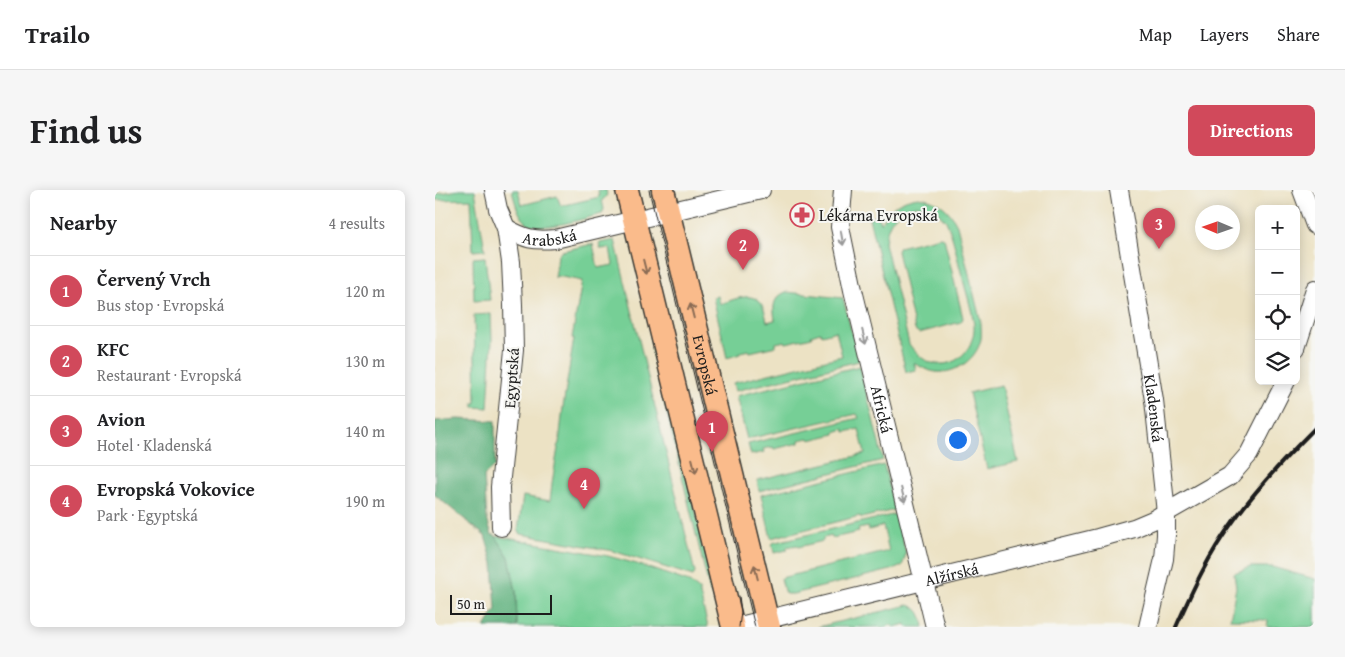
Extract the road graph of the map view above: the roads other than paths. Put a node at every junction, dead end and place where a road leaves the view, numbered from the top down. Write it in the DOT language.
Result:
graph roads {
  1 [pos="494,190"];
  2 [pos="627,190"];
  3 [pos="663,190"];
  4 [pos="761,190"];
  5 [pos="843,190"];
  6 [pos="1119,190"];
  7 [pos="1302,190"];
  8 [pos="669,212"];
  9 [pos="634,220"];
  10 [pos="1315,225"];
  11 [pos="506,228"];
  12 [pos="1315,288"];
  13 [pos="1299,340"];
  14 [pos="1284,385"];
  15 [pos="1166,513"];
  16 [pos="501,527"];
  17 [pos="924,581"];
  18 [pos="768,623"];
  19 [pos="734,627"];
  20 [pos="935,627"];
  21 [pos="1148,627"];
  1 -- 11 [label="street, Arabská"];
  2 -- 9 [label="main road"];
  3 -- 8 [label="main road, Evropská"];
  4 -- 8 [label="street, Arabská"];
  5 -- 17 [label="street, Africká, one-way"];
  6 -- 15 [label="street, Kladenská"];
  7 -- 10 [label="street"];
  8 -- 9 [label="street, Arabská"];
  18 -- 8 [label="main road, Evropská, one-way"];
  9 -- 11 [label="street, Arabská"];
  9 -- 19 [label="main road, one-way"];
  11 -- 16 [label="street, Egyptská"];
  12 -- 13 [label="street"];
  14 -- 15 [label="street, Alžírská"];
  15 -- 17 [label="street, Alžírská"];
  15 -- 21 [label="street, Kladenská"];
  17 -- 18 [label="street, Alžírská"];
  17 -- 20 [label="street, Africká"];
  18 -- 19 [label="street, Alžírská"];
}
